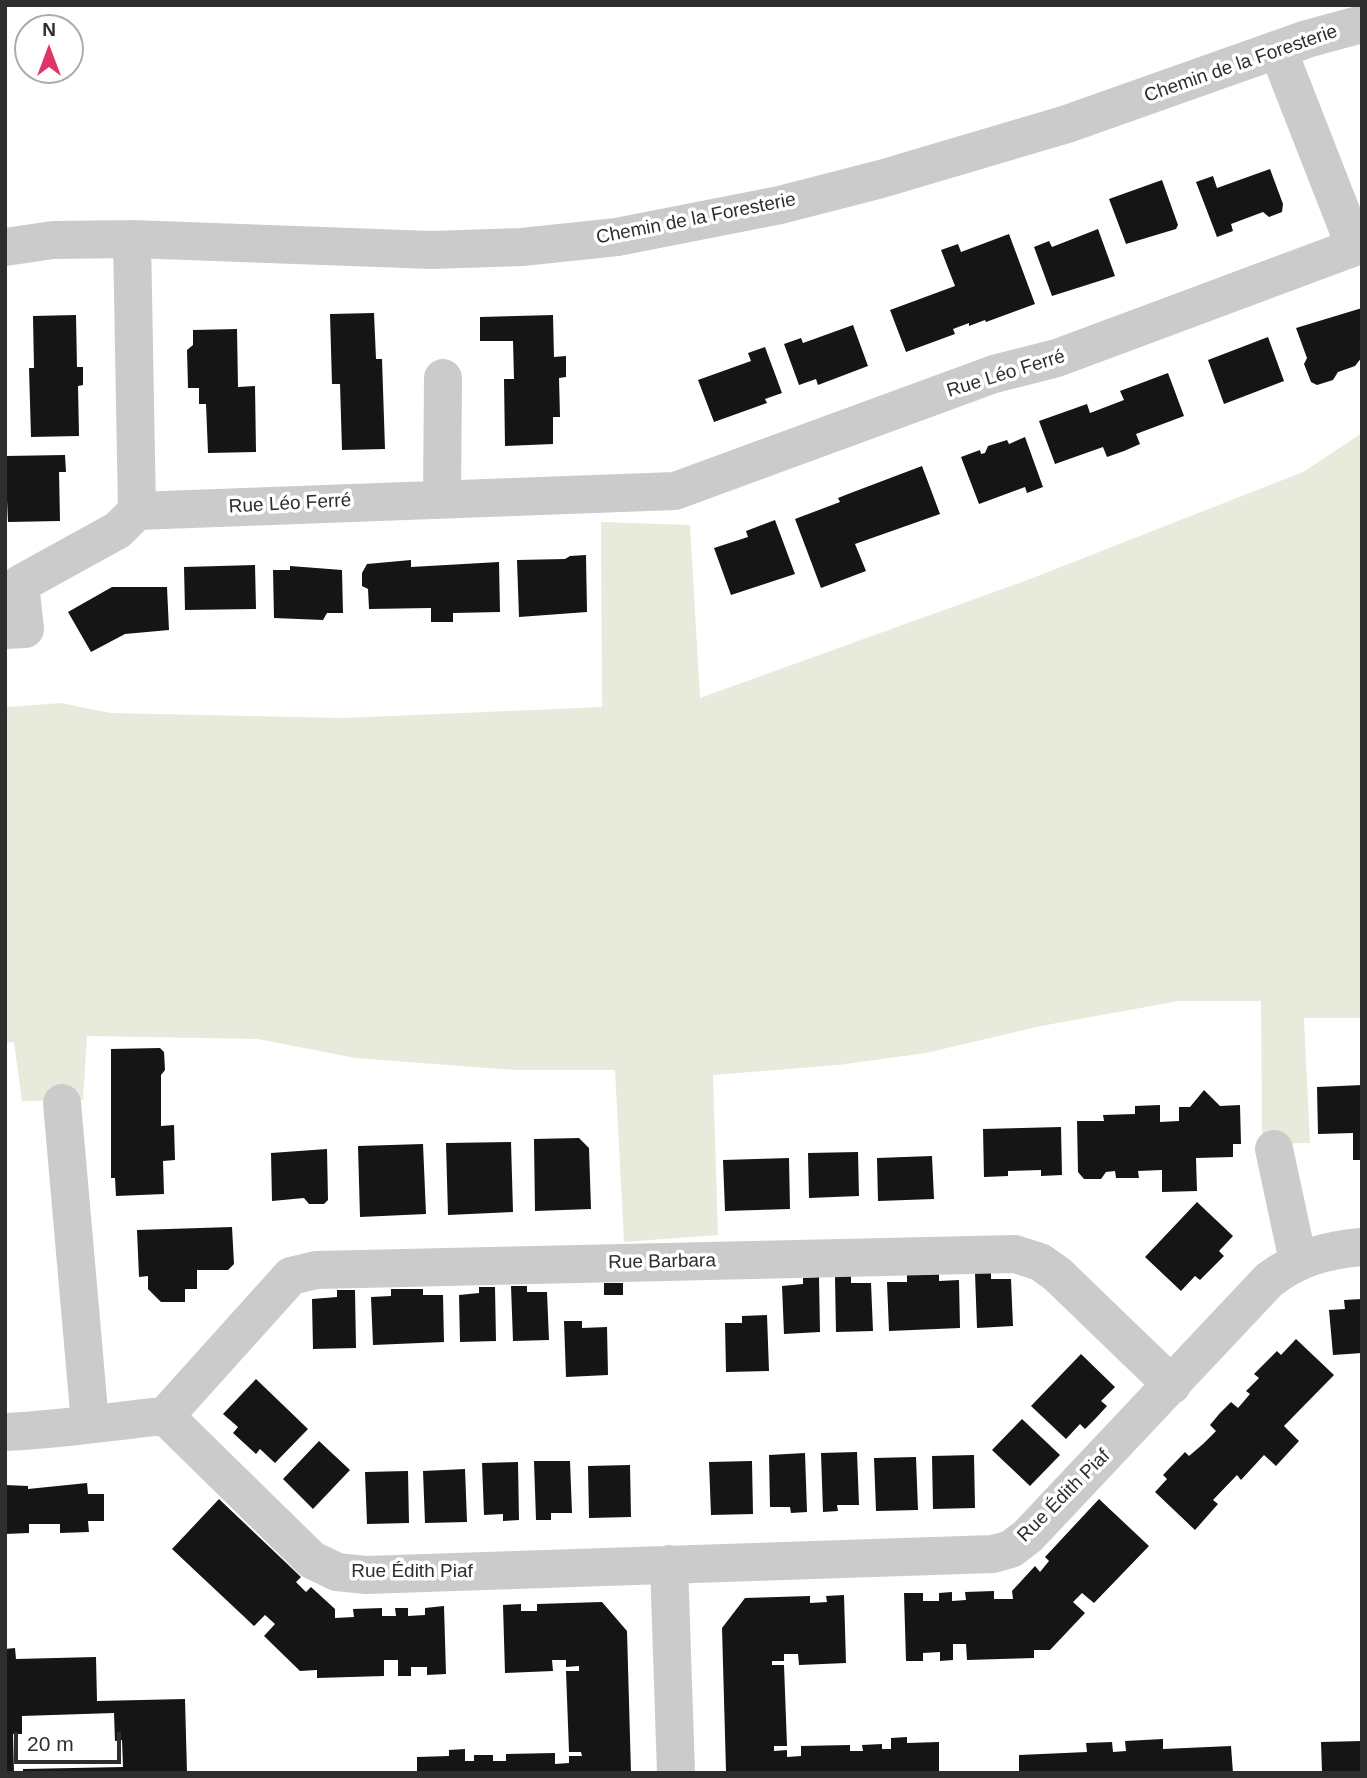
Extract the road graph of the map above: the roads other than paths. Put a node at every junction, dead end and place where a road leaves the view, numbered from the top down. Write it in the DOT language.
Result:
graph roads {
  1 [pos="1362,24"];
  2 [pos="1278,50"];
  3 [pos="132,239"];
  4 [pos="5,247"];
  5 [pos="443,378"];
  6 [pos="442,497"];
  7 [pos="137,511"];
  8 [pos="5,630"];
  9 [pos="62,1102"];
  10 [pos="1274,1149"];
  11 [pos="1362,1247"];
  12 [pos="1298,1261"];
  13 [pos="1171,1385"];
  14 [pos="164,1416"];
  15 [pos="90,1423"];
  16 [pos="5,1432"];
  17 [pos="669,1564"];
  18 [pos="676,1773"];
  1 -- 2 [label="street, Chemin de la Foresterie"];
  2 -- 3 [label="street, Chemin de la Foresterie"];
  2 -- 6 [label="street, Rue Léo Ferré"];
  3 -- 4 [label="street, Chemin de la Foresterie"];
  3 -- 7 [label="street"];
  5 -- 6 [label="street"];
  6 -- 7 [label="street, Rue Léo Ferré"];
  7 -- 8 [label="street"];
  9 -- 15 [label="street"];
  10 -- 12 [label="street"];
  11 -- 12 [label="street, Rue Édith Piaf"];
  12 -- 13 [label="street, Rue Édith Piaf"];
  13 -- 14 [label="street, Rue Barbara"];
  13 -- 17 [label="street, Rue Édith Piaf"];
  14 -- 15 [label="street"];
  14 -- 17 [label="street, Rue Édith Piaf"];
  15 -- 16 [label="street"];
  17 -- 18 [label="street"];
}
